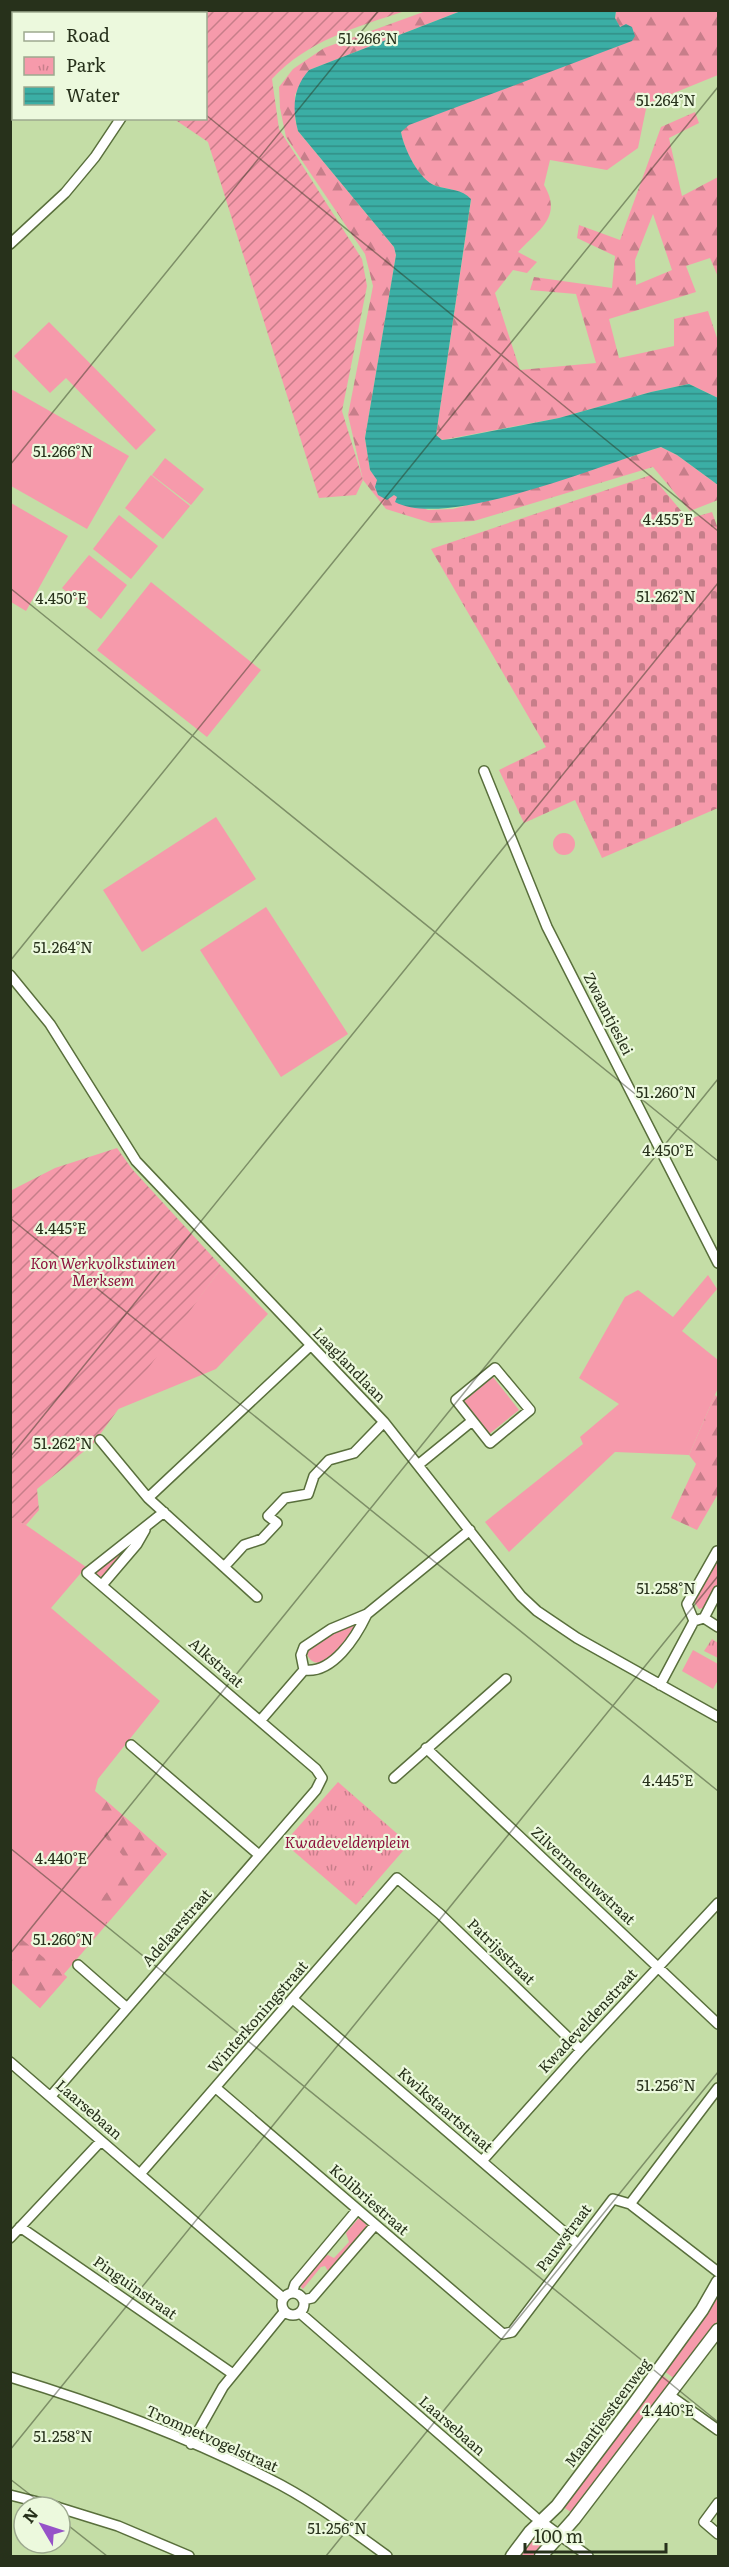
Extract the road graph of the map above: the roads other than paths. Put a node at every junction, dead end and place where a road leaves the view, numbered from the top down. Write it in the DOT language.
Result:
graph roads {
  1 [pos="120,120"];
  2 [pos="10,244"];
  3 [pos="484,771"];
  4 [pos="10,975"];
  5 [pos="718,1263"];
  6 [pos="310,1346"];
  7 [pos="472,1421"];
  8 [pos="384,1422"];
  9 [pos="100,1440"];
  10 [pos="418,1466"];
  11 [pos="148,1498"];
  12 [pos="164,1512"];
  13 [pos="146,1528"];
  14 [pos="470,1530"];
  15 [pos="718,1552"];
  16 [pos="224,1567"];
  17 [pos="102,1585"];
  18 [pos="718,1591"];
  19 [pos="258,1597"];
  20 [pos="367,1614"];
  21 [pos="699,1620"];
  22 [pos="718,1627"];
  23 [pos="304,1670"];
  24 [pos="506,1679"];
  25 [pos="660,1685"];
  26 [pos="718,1705"];
  27 [pos="716,1715"];
  28 [pos="260,1721"];
  29 [pos="131,1744"];
  30 [pos="426,1748"];
  31 [pos="322,1778"];
  32 [pos="394,1779"];
  33 [pos="260,1855"];
  34 [pos="398,1878"];
  35 [pos="718,1903"];
  36 [pos="78,1965"];
  37 [pos="658,1967"];
  38 [pos="293,1999"];
  39 [pos="127,2008"];
  40 [pos="718,2024"];
  41 [pos="581,2050"];
  42 [pos="10,2062"];
  43 [pos="216,2088"];
  44 [pos="718,2088"];
  45 [pos="51,2096"];
  46 [pos="101,2141"];
  47 [pos="482,2161"];
  48 [pos="140,2174"];
  49 [pos="630,2204"];
  50 [pos="357,2210"];
  51 [pos="375,2225"];
  52 [pos="20,2227"];
  53 [pos="10,2238"];
  54 [pos="578,2244"];
  55 [pos="718,2272"];
  56 [pos="718,2282"];
  57 [pos="292,2304"];
  58 [pos="718,2330"];
  59 [pos="503,2334"];
  60 [pos="232,2374"];
  61 [pos="10,2377"];
  62 [pos="669,2395"];
  63 [pos="718,2430"];
  64 [pos="191,2444"];
  65 [pos="718,2503"];
  66 [pos="72,2511"];
  67 [pos="541,2522"];
  68 [pos="718,2534"];
  69 [pos="559,2535"];
  70 [pos="189,2556"];
  71 [pos="387,2556"];
  72 [pos="512,2556"];
  73 [pos="541,2556"];
  74 [pos="588,2556"];
  1 -- 2 [label="street"];
  3 -- 5 [label="street, Zwaantjeslei"];
  4 -- 6 [label="street, Laaglandlaan"];
  6 -- 8 [label="street, Laaglandlaan"];
  6 -- 11 [label="street"];
  7 -- 7 [label="street"];
  7 -- 10 [label="street"];
  8 -- 10 [label="street, Laaglandlaan"];
  8 -- 16 [label="street"];
  9 -- 11 [label="street"];
  10 -- 14 [label="street, Laaglandlaan"];
  11 -- 12 [label="street"];
  12 -- 13 [label="street"];
  12 -- 16 [label="street"];
  13 -- 17 [label="street"];
  13 -- 17 [label="street, Alkstraat"];
  14 -- 20 [label="street"];
  14 -- 25 [label="street, Laaglandlaan"];
  15 -- 21 [label="street"];
  16 -- 19 [label="street"];
  17 -- 28 [label="street, Alkstraat"];
  18 -- 21 [label="street"];
  20 -- 23 [label="street"];
  20 -- 23 [label="street"];
  21 -- 22 [label="street"];
  21 -- 25 [label="street"];
  23 -- 28 [label="street"];
  24 -- 30 [label="street"];
  25 -- 27 [label="street, Laaglandlaan"];
  26 -- 27 [label="street"];
  28 -- 31 [label="street, Alkstraat"];
  29 -- 33 [label="street"];
  30 -- 32 [label="street"];
  30 -- 37 [label="street, Zilvermeeuwstraat"];
  31 -- 33 [label="street, Adelaarstraat"];
  33 -- 39 [label="street, Adelaarstraat"];
  34 -- 38 [label="street, Winterkoningstraat"];
  34 -- 41 [label="street, Patrijsstraat"];
  35 -- 37 [label="street, Kwadeveldenstraat"];
  36 -- 39 [label="street"];
  37 -- 40 [label="street, Zilvermeeuwstraat"];
  37 -- 41 [label="street, Kwadeveldenstraat"];
  38 -- 43 [label="street, Winterkoningstraat"];
  38 -- 47 [label="street, Kwikstaartstraat"];
  39 -- 45 [label="street, Adelaarstraat"];
  41 -- 47 [label="street, Kwadeveldenstraat"];
  42 -- 45 [label="street, Laarsebaan"];
  43 -- 48 [label="street, Winterkoningstraat"];
  43 -- 50 [label="street, Kolibriestraat"];
  44 -- 49 [label="street"];
  45 -- 46 [label="street, Laarsebaan"];
  46 -- 48 [label="street, Laarsebaan"];
  46 -- 52 [label="street"];
  47 -- 54 [label="street, Kwikstaartstraat"];
  48 -- 57 [label="street, Laarsebaan"];
  49 -- 54 [label="street, Pauwstraat"];
  49 -- 55 [label="street"];
  50 -- 51 [label="street, Kolibriestraat"];
  50 -- 57 [label="street"];
  51 -- 57 [label="street"];
  51 -- 59 [label="street, Kolibriestraat"];
  52 -- 53 [label="street"];
  52 -- 60 [label="street, Pinguïnstraat"];
  54 -- 59 [label="street, Pauwstraat"];
  56 -- 67 [label="street, Maantjessteenweg"];
  57 -- 60 [label="street"];
  57 -- 67 [label="street, Laarsebaan"];
  58 -- 62 [label="street"];
  60 -- 64 [label="street"];
  61 -- 64 [label="street, Trompetvogelstraat"];
  62 -- 63 [label="street"];
  62 -- 69 [label="street"];
  64 -- 71 [label="street, Trompetvogelstraat"];
  65 -- 68 [label="street"];
  66 -- 70 [label="street"];
  67 -- 69 [label="street, Laarsebaan"];
  67 -- 72 [label="street, Maantjessteenweg"];
  69 -- 73 [label="street"];
  69 -- 74 [label="street, Laarsebaan"];
}
